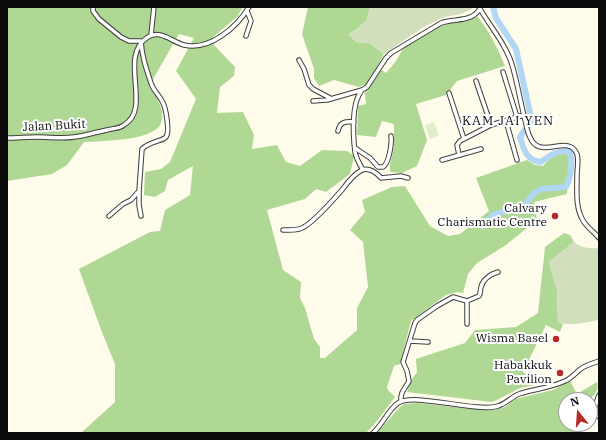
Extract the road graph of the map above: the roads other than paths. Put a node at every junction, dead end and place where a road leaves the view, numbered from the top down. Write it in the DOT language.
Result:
graph roads {
  1 [pos="93,7"];
  2 [pos="154,7"];
  3 [pos="479,8"];
  4 [pos="248,9"];
  5 [pos="151,35"];
  6 [pos="246,36"];
  7 [pos="141,41"];
  8 [pos="299,60"];
  9 [pos="503,72"];
  10 [pos="476,81"];
  11 [pos="362,90"];
  12 [pos="449,93"];
  13 [pos="330,98"];
  14 [pos="313,101"];
  15 [pos="524,115"];
  16 [pos="517,117"];
  17 [pos="506,121"];
  18 [pos="354,122"];
  19 [pos="490,125"];
  20 [pos="338,132"];
  21 [pos="391,136"];
  22 [pos="7,138"];
  23 [pos="464,139"];
  24 [pos="355,148"];
  25 [pos="481,149"];
  26 [pos="459,155"];
  27 [pos="442,160"];
  28 [pos="517,160"];
  29 [pos="363,170"];
  30 [pos="408,178"];
  31 [pos="139,191"];
  32 [pos="109,216"];
  33 [pos="141,216"];
  34 [pos="283,230"];
  35 [pos="599,238"];
  36 [pos="498,272"];
  37 [pos="467,301"];
  38 [pos="467,324"];
  39 [pos="410,342"];
  40 [pos="428,342"];
  41 [pos="599,361"];
  42 [pos="599,395"];
  43 [pos="401,402"];
  44 [pos="599,417"];
  45 [pos="373,433"];
  1 -- 7 [label="street"];
  2 -- 5 [label="street"];
  3 -- 11 [label="street"];
  3 -- 15 [label="street"];
  4 -- 5 [label="street"];
  4 -- 6 [label="street"];
  5 -- 7 [label="street"];
  7 -- 22 [label="street, Jalan Bukit"];
  7 -- 31 [label="street"];
  8 -- 13 [label="street"];
  9 -- 16 [label="street"];
  10 -- 19 [label="street"];
  11 -- 13 [label="street"];
  11 -- 18 [label="street"];
  12 -- 23 [label="street"];
  13 -- 14 [label="street"];
  15 -- 16 [label="street"];
  15 -- 35 [label="street"];
  16 -- 17 [label="street"];
  17 -- 19 [label="street"];
  17 -- 28 [label="street"];
  18 -- 20 [label="street"];
  18 -- 24 [label="street"];
  19 -- 23 [label="street"];
  21 -- 24 [label="street"];
  23 -- 26 [label="street"];
  24 -- 29 [label="street"];
  25 -- 26 [label="street"];
  26 -- 27 [label="street"];
  29 -- 30 [label="street"];
  29 -- 34 [label="street"];
  31 -- 32 [label="street"];
  31 -- 33 [label="street"];
  36 -- 37 [label="street"];
  37 -- 38 [label="street"];
  37 -- 39 [label="street"];
  39 -- 40 [label="street"];
  39 -- 43 [label="street"];
  41 -- 43 [label="street"];
  42 -- 44 [label="street"];
  43 -- 45 [label="street"];
}
